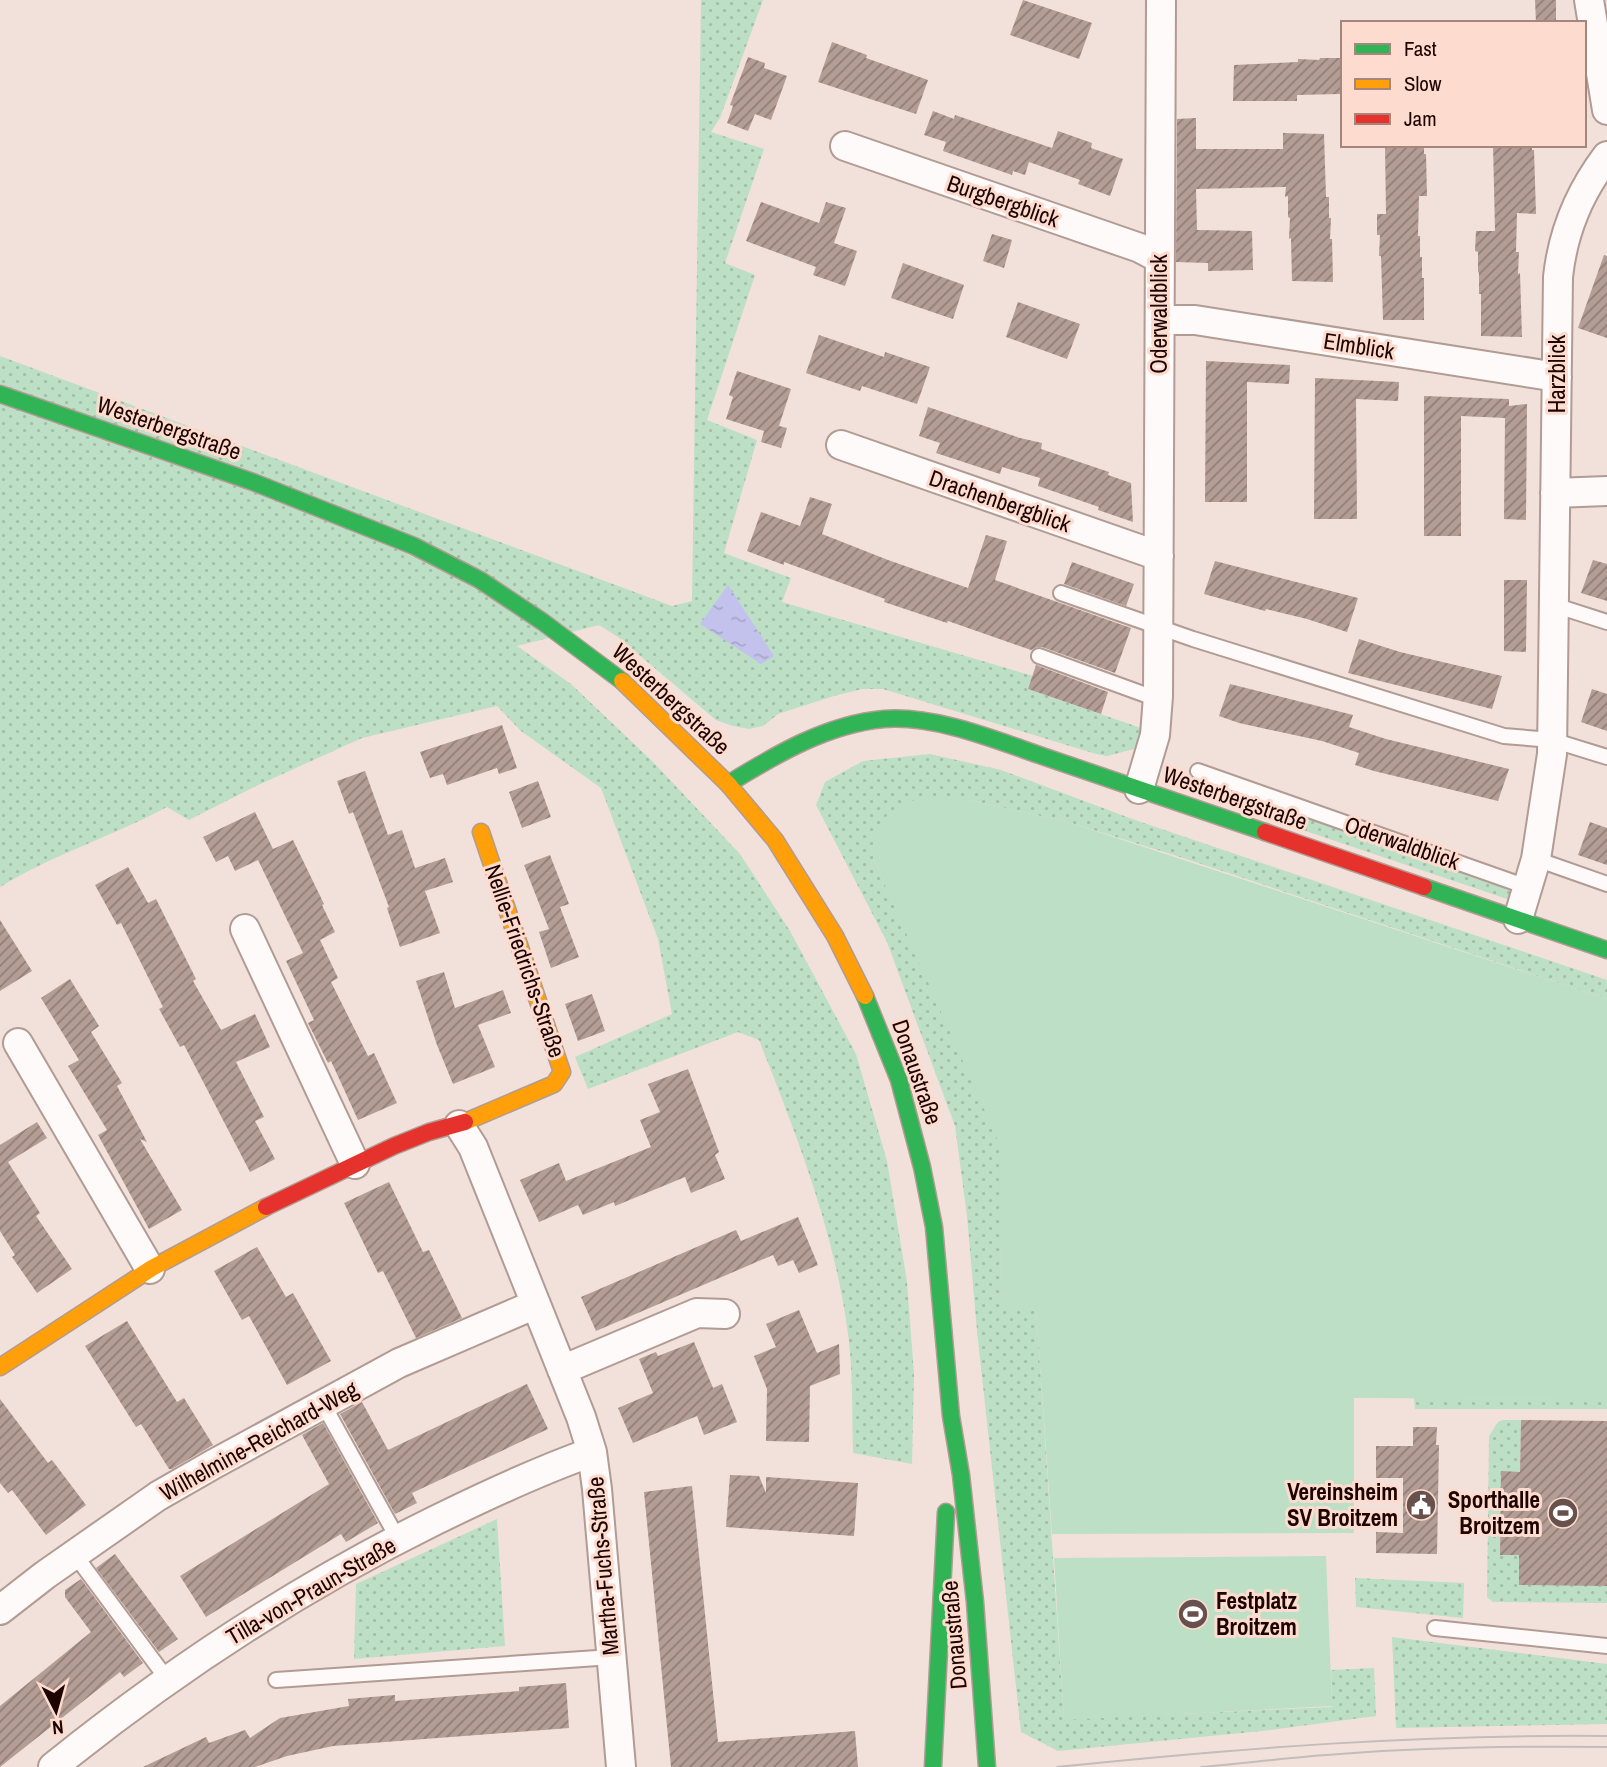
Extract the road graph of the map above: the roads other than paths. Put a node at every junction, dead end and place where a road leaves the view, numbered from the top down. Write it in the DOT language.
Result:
graph roads {
  1 [pos="1161,0"];
  2 [pos="1589,0"];
  3 [pos="1607,110"];
  4 [pos="845,146"];
  5 [pos="1607,156"];
  6 [pos="1159,258"];
  7 [pos="1160,320"];
  8 [pos="1557,377"];
  9 [pos="0,394"];
  10 [pos="841,446"];
  11 [pos="1607,491"];
  12 [pos="1555,493"];
  13 [pos="1159,556"];
  14 [pos="1062,593"];
  15 [pos="1554,605"];
  16 [pos="1607,622"];
  17 [pos="1158,628"];
  18 [pos="1039,656"];
  19 [pos="1157,699"];
  20 [pos="1552,740"];
  21 [pos="1607,757"];
  22 [pos="1198,771"];
  23 [pos="728,784"];
  24 [pos="1139,789"];
  25 [pos="481,832"];
  26 [pos="1536,859"];
  27 [pos="1607,884"];
  28 [pos="1527,887"];
  29 [pos="1518,919"];
  30 [pos="245,929"];
  31 [pos="1607,950"];
  32 [pos="18,1043"];
  33 [pos="459,1125"];
  34 [pos="355,1164"];
  35 [pos="150,1269"];
  36 [pos="536,1304"];
  37 [pos="725,1314"];
  38 [pos="0,1367"];
  39 [pos="562,1370"];
  40 [pos="323,1404"];
  41 [pos="951,1416"];
  42 [pos="592,1452"];
  43 [pos="398,1539"];
  44 [pos="75,1555"];
  45 [pos="0,1609"];
  46 [pos="1435,1628"];
  47 [pos="1607,1646"];
  48 [pos="612,1657"];
  49 [pos="167,1679"];
  50 [pos="276,1680"];
  51 [pos="53,1767"];
  52 [pos="621,1767"];
  53 [pos="933,1767"];
  54 [pos="987,1767"];
  1 -- 6 [label="street, Oderwaldblick"];
  2 -- 3 [label="street"];
  4 -- 6 [label="street, Burgbergblick"];
  5 -- 8 [label="street, Harzblick"];
  6 -- 7 [label="street, Oderwaldblick"];
  7 -- 8 [label="street, Elmblick"];
  7 -- 13 [label="street, Oderwaldblick"];
  8 -- 12 [label="street, Harzblick"];
  9 -- 23 [label="main road, Westerbergstraße"];
  10 -- 13 [label="street, Drachenbergblick"];
  11 -- 12 [label="street"];
  12 -- 15 [label="street, Harzblick"];
  13 -- 17 [label="street, Oderwaldblick"];
  14 -- 17 [label="lane"];
  15 -- 16 [label="lane"];
  15 -- 20 [label="street, Harzblick"];
  17 -- 19 [label="street, Oderwaldblick"];
  17 -- 20 [label="lane"];
  18 -- 19 [label="lane"];
  19 -- 24 [label="street, Oderwaldblick"];
  20 -- 21 [label="lane"];
  20 -- 26 [label="street, Harzblick"];
  22 -- 28 [label="lane, Oderwaldblick"];
  23 -- 24 [label="main road, Westerbergstraße"];
  23 -- 41 [label="main road, Donaustraße"];
  24 -- 29 [label="main road, Westerbergstraße"];
  25 -- 33 [label="main road, Nellie-Friedrichs-Straße"];
  26 -- 27 [label="lane"];
  26 -- 28 [label="street, Harzblick"];
  28 -- 29 [label="street, Harzblick"];
  29 -- 31 [label="main road, Westerbergstraße"];
  30 -- 34 [label="street"];
  32 -- 35 [label="street"];
  33 -- 34 [label="main road, Nellie-Friedrichs-Straße"];
  33 -- 36 [label="street, Martha-Fuchs-Straße"];
  34 -- 35 [label="main road, Nellie-Friedrichs-Straße"];
  35 -- 38 [label="main road, Nellie-Friedrichs-Straße"];
  36 -- 39 [label="street, Martha-Fuchs-Straße"];
  36 -- 40 [label="street, Wilhelmine-Reichard-Weg"];
  37 -- 39 [label="street"];
  39 -- 42 [label="street, Martha-Fuchs-Straße"];
  40 -- 43 [label="lane"];
  40 -- 44 [label="street, Wilhelmine-Reichard-Weg"];
  41 -- 53 [label="main road, Donaustraße"];
  41 -- 54 [label="main road, Donaustraße"];
  42 -- 43 [label="street, Tilla-von-Praun-Straße"];
  42 -- 48 [label="street, Martha-Fuchs-Straße"];
  43 -- 49 [label="street, Tilla-von-Praun-Straße"];
  44 -- 45 [label="street, Wilhelmine-Reichard-Weg"];
  44 -- 49 [label="lane"];
  46 -- 47 [label="lane"];
  48 -- 50 [label="lane"];
  48 -- 52 [label="street, Martha-Fuchs-Straße"];
  49 -- 51 [label="street, Tilla-von-Praun-Straße"];
}
